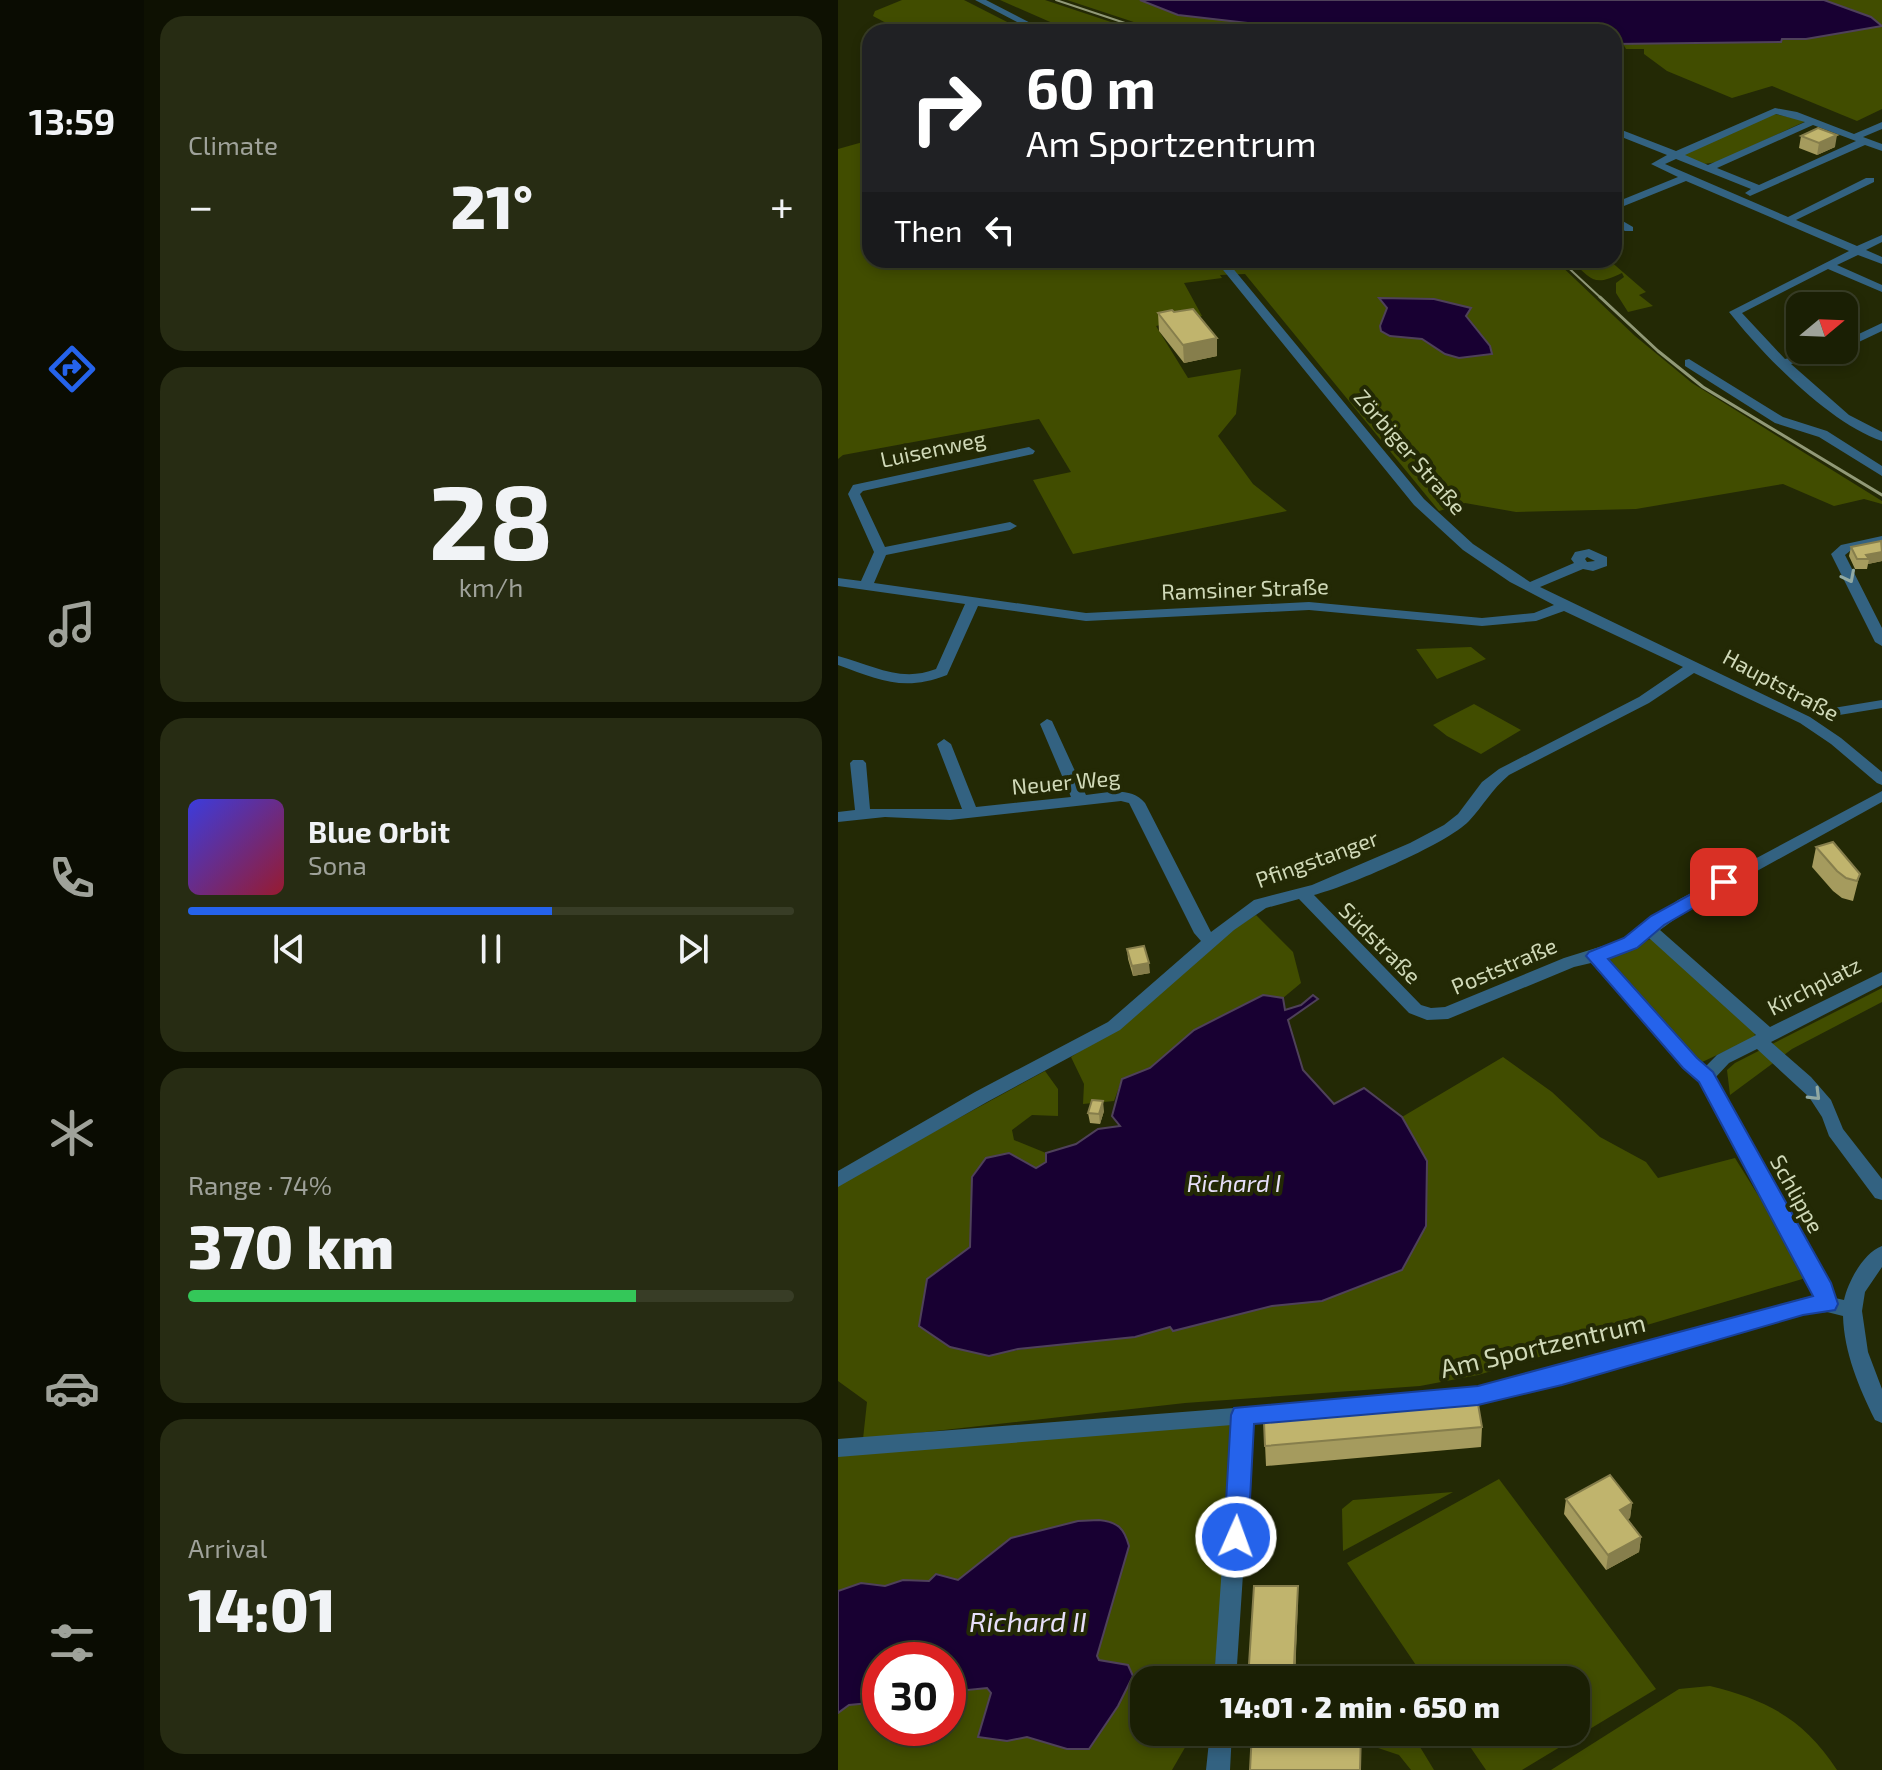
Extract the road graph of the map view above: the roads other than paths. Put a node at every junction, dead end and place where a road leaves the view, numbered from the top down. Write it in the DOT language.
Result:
graph roads {
  1 [pos="979,0"];
  2 [pos="1027,24"];
  3 [pos="1814,121"];
  4 [pos="1882,125"];
  5 [pos="1622,133"];
  6 [pos="1860,139"];
  7 [pos="1882,148"];
  8 [pos="1674,154"];
  9 [pos="1709,168"];
  10 [pos="1684,178"];
  11 [pos="1870,180"];
  12 [pos="1760,189"];
  13 [pos="1736,200"];
  14 [pos="1622,204"];
  15 [pos="1787,221"];
  16 [pos="1622,224"];
  17 [pos="1629,229"];
  18 [pos="1882,238"];
  19 [pos="1857,250"];
  20 [pos="1882,261"];
  21 [pos="1827,265"];
  22 [pos="1227,268"];
  23 [pos="1882,289"];
  24 [pos="1882,326"];
  25 [pos="1858,339"];
  26 [pos="1786,362"];
  27 [pos="1689,363"];
  28 [pos="1782,363"];
  29 [pos="1879,433"];
  30 [pos="1851,450"];
  31 [pos="1029,451"];
  32 [pos="1882,472"];
  33 [pos="1010,526"];
  34 [pos="1882,540"];
  35 [pos="881,552"];
  36 [pos="1582,565"];
  37 [pos="838,582"];
  38 [pos="866,586"];
  39 [pos="1529,587"];
  40 [pos="973,602"];
  41 [pos="1565,606"];
  42 [pos="1882,642"];
  43 [pos="838,660"];
  44 [pos="1693,667"];
  45 [pos="1882,704"];
  46 [pos="1821,714"];
  47 [pos="1047,724"];
  48 [pos="944,744"];
  49 [pos="858,763"];
  50 [pos="1881,777"];
  51 [pos="1882,796"];
  52 [pos="1081,801"];
  53 [pos="971,813"];
  54 [pos="863,814"];
  55 [pos="838,817"];
  56 [pos="1301,892"];
  57 [pos="1650,930"];
  58 [pos="1212,941"];
  59 [pos="1595,956"];
  60 [pos="1882,978"];
  61 [pos="1435,1015"];
  62 [pos="1764,1038"];
  63 [pos="1706,1077"];
  64 [pos="838,1180"];
  65 [pos="1882,1193"];
  66 [pos="1882,1254"];
  67 [pos="1827,1304"];
  68 [pos="1851,1310"];
  69 [pos="1882,1414"];
  70 [pos="1243,1415"];
  71 [pos="838,1448"];
  72 [pos="1226,1666"];
  73 [pos="1220,1746"];
  74 [pos="1218,1770"];
  1 -- 2 [label="street"];
  3 -- 6 [label="street"];
  3 -- 8 [label="street"];
  3 -- 9 [label="street"];
  4 -- 6 [label="street"];
  5 -- 8 [label="street"];
  6 -- 7 [label="street"];
  6 -- 12 [label="street"];
  8 -- 9 [label="street"];
  8 -- 10 [label="street"];
  9 -- 12 [label="street"];
  10 -- 13 [label="street"];
  10 -- 14 [label="street"];
  11 -- 15 [label="street"];
  12 -- 13 [label="street"];
  13 -- 15 [label="street"];
  15 -- 19 [label="street"];
  16 -- 17 [label="street"];
  18 -- 19 [label="street"];
  19 -- 20 [label="street"];
  19 -- 21 [label="street"];
  21 -- 23 [label="street"];
  21 -- 28 [label="street"];
  22 -- 39 [label="street, Zörbiger Straße"];
  24 -- 25 [label="street"];
  26 -- 28 [label="street"];
  27 -- 30 [label="street"];
  28 -- 29 [label="street"];
  29 -- 30 [label="street"];
  30 -- 32 [label="street"];
  31 -- 35 [label="street, Luisenweg"];
  33 -- 35 [label="street"];
  34 -- 42 [label="street, one-way"];
  35 -- 38 [label="street"];
  36 -- 39 [label="street"];
  37 -- 38 [label="street, Ramsiner Straße"];
  38 -- 40 [label="street, Ramsiner Straße"];
  39 -- 41 [label="street, Zörbiger Straße"];
  40 -- 41 [label="street, Ramsiner Straße"];
  40 -- 43 [label="street"];
  41 -- 44 [label="street, Zörbiger Straße"];
  44 -- 50 [label="street, Hauptstraße"];
  44 -- 56 [label="street, Pfingstanger"];
  45 -- 46 [label="street"];
  47 -- 52 [label="street"];
  48 -- 53 [label="street"];
  49 -- 54 [label="street"];
  51 -- 57 [label="street, Poststraße"];
  52 -- 53 [label="street, Neuer Weg"];
  52 -- 58 [label="street, Neuer Weg"];
  53 -- 54 [label="street, Neuer Weg"];
  54 -- 55 [label="street, Neuer Weg"];
  56 -- 58 [label="street, Pfingstanger"];
  56 -- 61 [label="street, Südstraße"];
  57 -- 59 [label="street, Poststraße"];
  57 -- 62 [label="street, Kirchplatz"];
  58 -- 64 [label="street, Pfingstanger"];
  59 -- 61 [label="street, Poststraße"];
  59 -- 63 [label="street"];
  60 -- 62 [label="street, Kirchplatz"];
  62 -- 63 [label="street, Kirchplatz"];
  62 -- 65 [label="street, one-way"];
  63 -- 67 [label="street, Schlippe"];
  66 -- 68 [label="street"];
  67 -- 68 [label="street, Am Sportzentrum"];
  67 -- 70 [label="street, Am Sportzentrum"];
  68 -- 69 [label="street"];
  70 -- 71 [label="street, Am Sportzentrum"];
  70 -- 72 [label="street"];
  73 -- 74 [label="street"];
}
